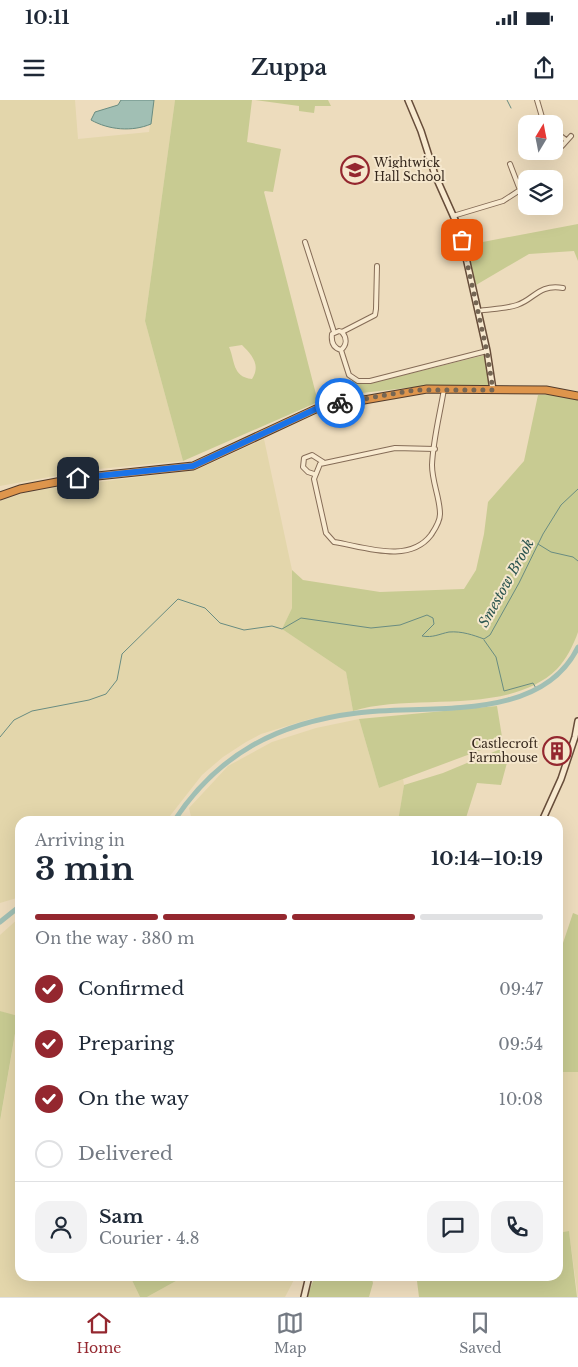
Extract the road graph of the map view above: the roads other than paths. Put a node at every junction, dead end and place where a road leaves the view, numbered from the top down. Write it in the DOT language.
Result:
graph roads {
  1 [pos="408,100"];
  2 [pos="536,100"];
  3 [pos="541,115"];
  4 [pos="571,136"];
  5 [pos="563,138"];
  6 [pos="566,140"];
  7 [pos="563,144"];
  8 [pos="510,164"];
  9 [pos="518,185"];
  10 [pos="518,191"];
  11 [pos="453,216"];
  12 [pos="305,242"];
  13 [pos="377,266"];
  14 [pos="556,280"];
  15 [pos="556,287"];
  16 [pos="564,288"];
  17 [pos="478,310"];
  18 [pos="334,332"];
  19 [pos="342,332"];
  20 [pos="341,350"];
  21 [pos="487,352"];
  22 [pos="444,390"];
  23 [pos="493,390"];
  24 [pos="578,396"];
  25 [pos="434,449"];
  26 [pos="323,462"];
  27 [pos="314,474"];
  28 [pos="0,496"];
  29 [pos="578,721"];
  30 [pos="577,738"];
  31 [pos="544,816"];
  32 [pos="309,1281"];
  33 [pos="304,1297"];
  1 -- 11 [label="street"];
  2 -- 3 [label="street"];
  4 -- 6 [label="street"];
  5 -- 6 [label="street"];
  6 -- 7 [label="street"];
  8 -- 9 [label="street"];
  10 -- 11 [label="street"];
  11 -- 17 [label="street"];
  12 -- 18 [label="street"];
  13 -- 19 [label="street"];
  14 -- 15 [label="street"];
  15 -- 16 [label="street"];
  15 -- 17 [label="street"];
  17 -- 21 [label="street"];
  18 -- 19 [label="street"];
  18 -- 20 [label="street"];
  19 -- 20 [label="street"];
  20 -- 21 [label="street"];
  21 -- 23 [label="street"];
  22 -- 23 [label="highway"];
  22 -- 25 [label="street"];
  22 -- 28 [label="highway"];
  23 -- 24 [label="highway"];
  25 -- 26 [label="street"];
  25 -- 27 [label="street"];
  26 -- 27 [label="street"];
  26 -- 27 [label="street"];
  29 -- 30 [label="street"];
  30 -- 31 [label="street"];
  32 -- 33 [label="street"];
}
